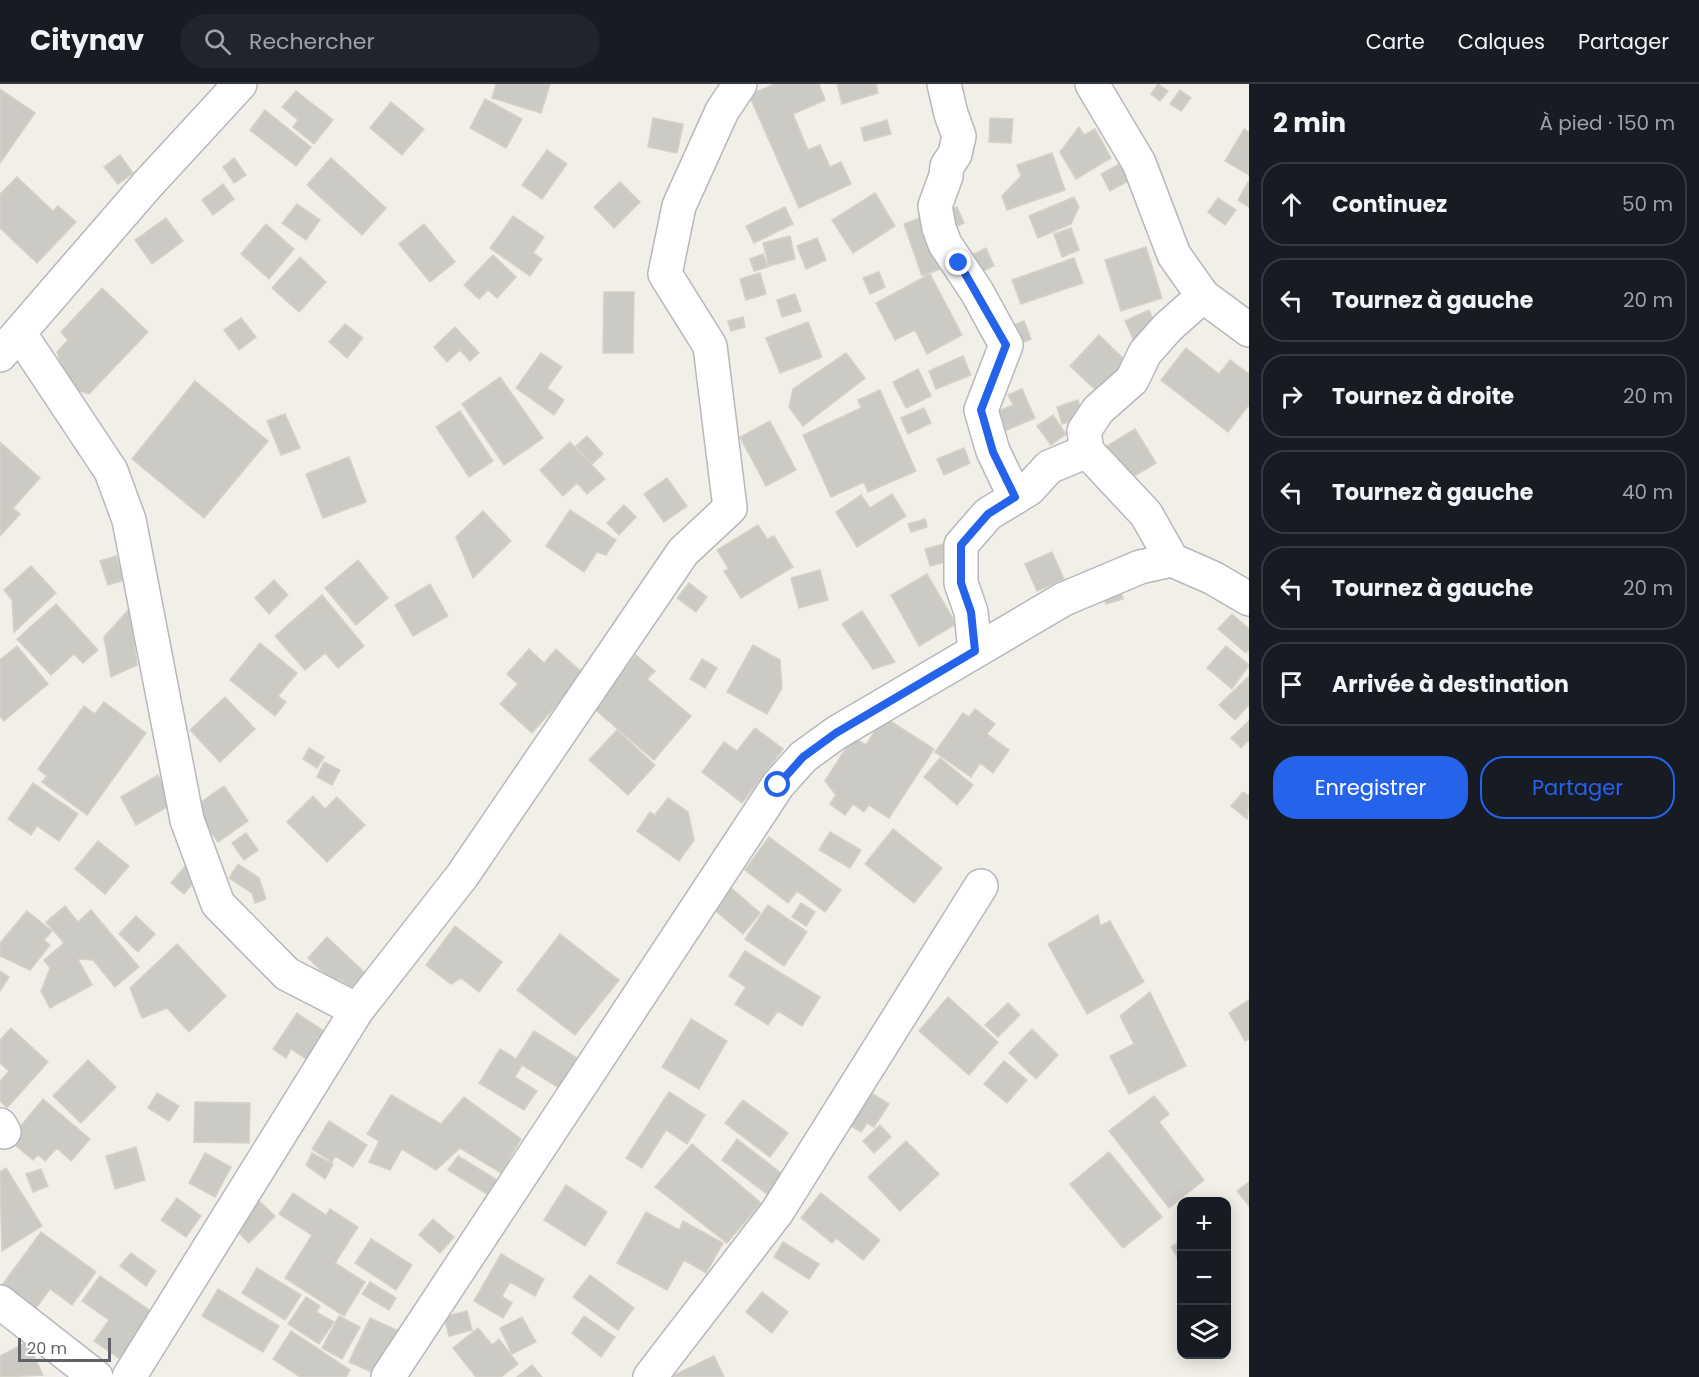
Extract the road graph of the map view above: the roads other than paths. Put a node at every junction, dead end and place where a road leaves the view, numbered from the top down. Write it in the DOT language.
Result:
graph roads {
  1 [pos="240,84"];
  2 [pos="740,84"];
  3 [pos="944,84"];
  4 [pos="1092,84"];
  5 [pos="1203,296"];
  6 [pos="1249,330"];
  7 [pos="10,345"];
  8 [pos="1087,451"];
  9 [pos="1015,497"];
  10 [pos="1172,560"];
  11 [pos="1249,599"];
  12 [pos="975,651"];
  13 [pos="981,886"];
  14 [pos="357,1010"];
  15 [pos="0,1302"];
  16 [pos="96,1377"];
  17 [pos="129,1377"];
  18 [pos="388,1377"];
  19 [pos="650,1377"];
  1 -- 7 [label="street"];
  2 -- 14 [label="street"];
  3 -- 9 [label="street"];
  4 -- 5 [label="street"];
  5 -- 6 [label="street"];
  5 -- 8 [label="street"];
  7 -- 14 [label="street"];
  8 -- 9 [label="street"];
  8 -- 10 [label="street"];
  9 -- 12 [label="street"];
  10 -- 11 [label="street"];
  10 -- 12 [label="street"];
  12 -- 18 [label="street"];
  13 -- 19 [label="street"];
  14 -- 17 [label="street"];
  15 -- 16 [label="street"];
}
